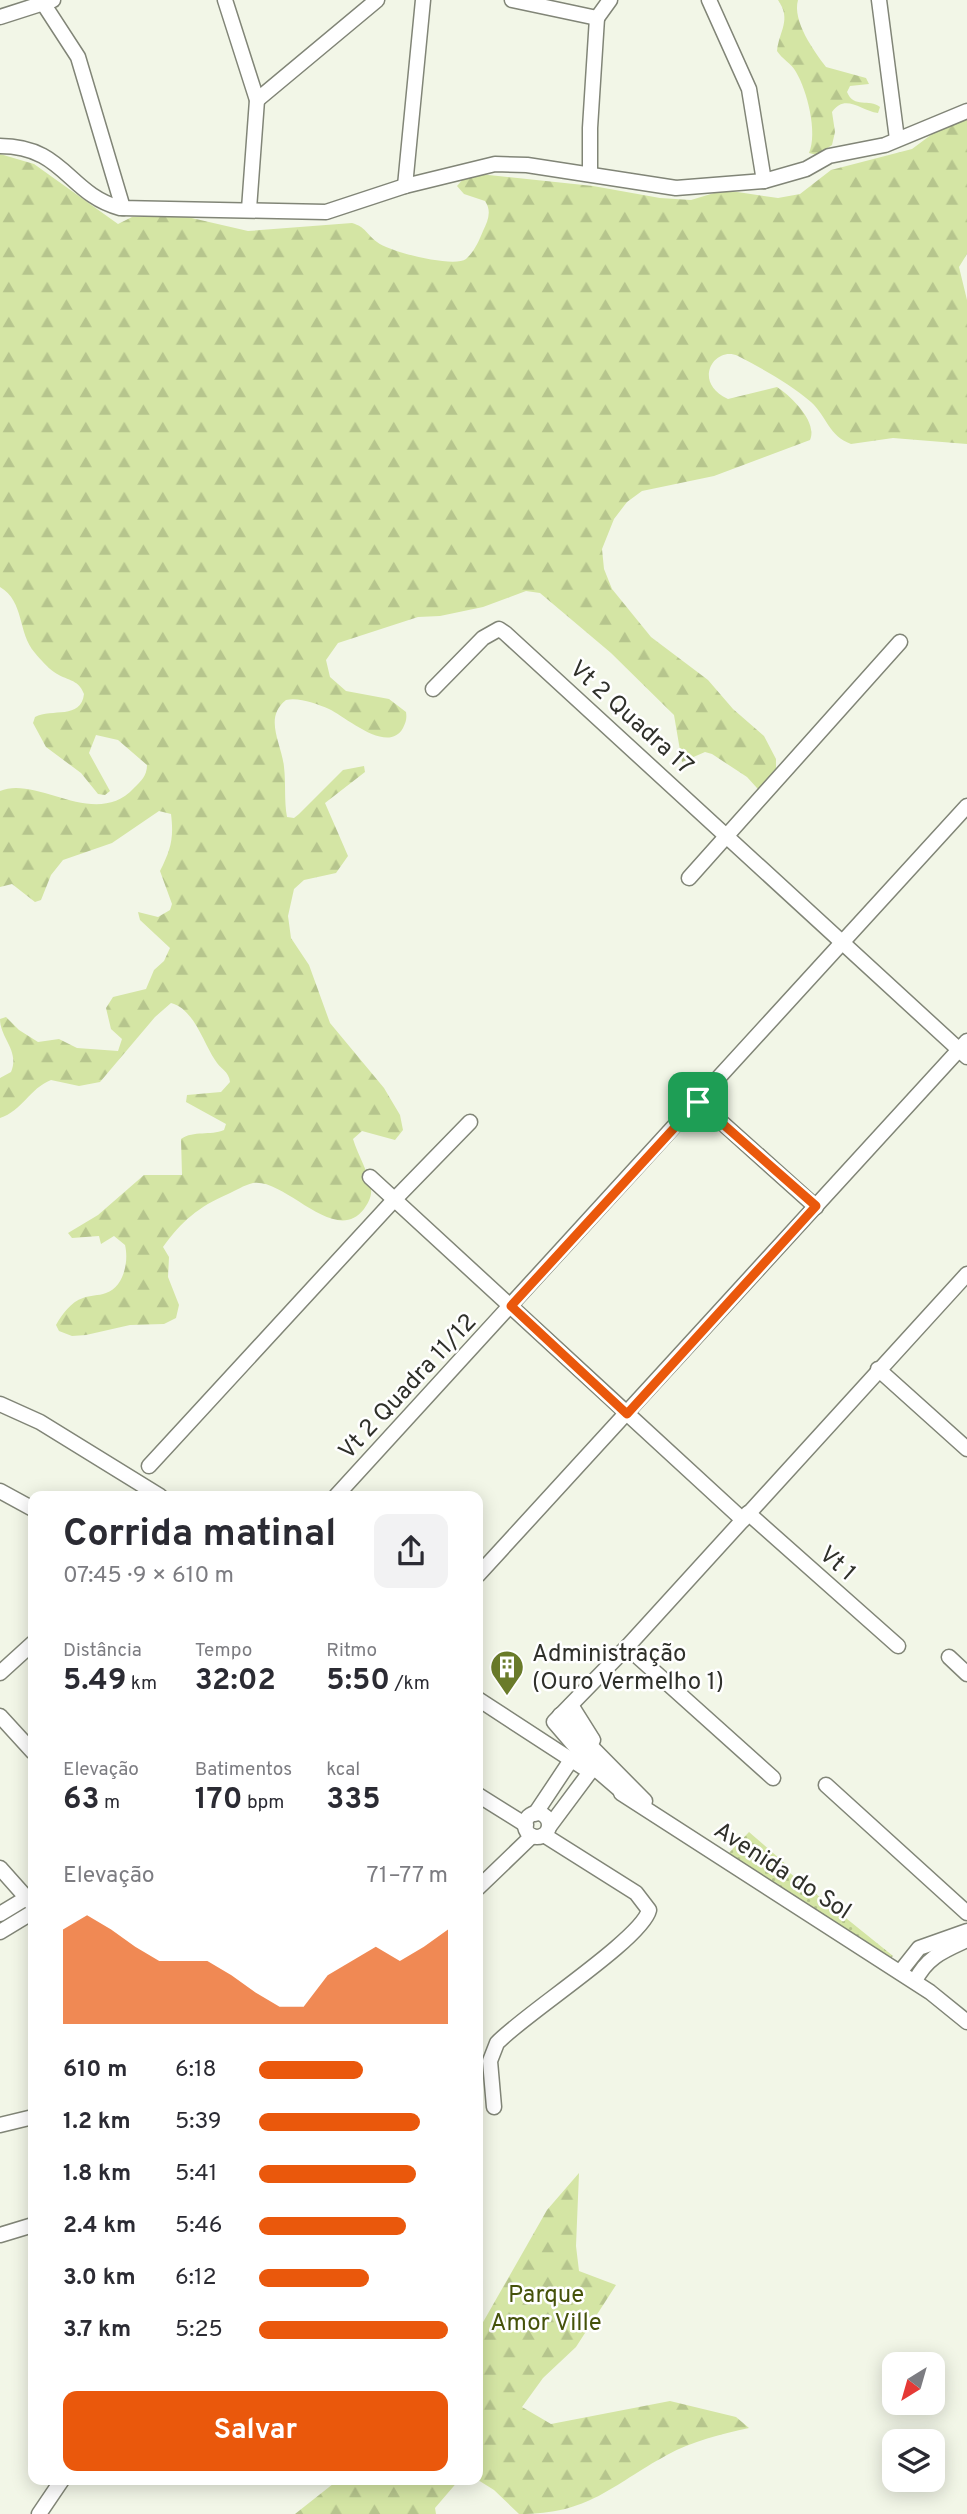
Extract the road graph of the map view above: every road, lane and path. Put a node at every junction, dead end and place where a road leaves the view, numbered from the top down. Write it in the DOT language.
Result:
graph roads {
  1 [pos="225,0"];
  2 [pos="377,0"];
  3 [pos="423,0"];
  4 [pos="512,0"];
  5 [pos="610,0"];
  6 [pos="709,0"];
  7 [pos="879,0"];
  8 [pos="45,1"];
  9 [pos="0,17"];
  10 [pos="597,18"];
  11 [pos="257,100"];
  12 [pos="967,111"];
  13 [pos="897,139"];
  14 [pos="0,146"];
  15 [pos="590,174"];
  16 [pos="764,181"];
  17 [pos="405,186"];
  18 [pos="123,208"];
  19 [pos="249,209"];
  20 [pos="900,642"];
  21 [pos="433,689"];
  22 [pos="967,806"];
  23 [pos="728,835"];
  24 [pos="689,878"];
  25 [pos="845,941"];
  26 [pos="964,1049"];
  27 [pos="698,1102"];
  28 [pos="470,1122"];
  29 [pos="370,1177"];
  30 [pos="393,1201"];
  31 [pos="816,1206"];
  32 [pos="967,1274"];
  33 [pos="511,1306"];
  34 [pos="878,1370"];
  35 [pos="0,1404"];
  36 [pos="627,1414"];
  37 [pos="967,1449"];
  38 [pos="149,1466"];
  39 [pos="0,1491"];
  40 [pos="152,1491"];
  41 [pos="341,1491"];
  42 [pos="28,1506"];
  43 [pos="745,1516"];
  44 [pos="483,1570"];
  45 [pos="898,1646"];
  46 [pos="627,1647"];
  47 [pos="28,1648"];
  48 [pos="949,1657"];
  49 [pos="0,1673"];
  50 [pos="967,1674"];
  51 [pos="483,1702"];
  52 [pos="562,1714"];
  53 [pos="0,1716"];
  54 [pos="28,1747"];
  55 [pos="571,1760"];
  56 [pos="590,1772"];
  57 [pos="773,1778"];
  58 [pos="826,1785"];
  59 [pos="627,1796"];
  60 [pos="483,1798"];
  61 [pos="663,1820"];
  62 [pos="538,1831"];
  63 [pos="0,1868"];
  64 [pos="483,1883"];
  65 [pos="28,1896"];
  66 [pos="28,1900"];
  67 [pos="967,1913"];
  68 [pos="0,1914"];
  69 [pos="28,1915"];
  70 [pos="967,1931"];
  71 [pos="0,1932"];
  72 [pos="967,1940"];
  73 [pos="925,1953"];
  74 [pos="900,1972"];
  75 [pos="915,1982"];
  76 [pos="967,2022"];
  77 [pos="494,2107"];
  78 [pos="28,2118"];
  79 [pos="0,2125"];
  80 [pos="28,2227"];
  81 [pos="0,2235"];
  82 [pos="59,2485"];
  83 [pos="39,2514"];
  1 -- 11 [label="street"];
  2 -- 11 [label="street"];
  3 -- 17 [label="street"];
  4 -- 10 [label="street"];
  5 -- 10 [label="street"];
  6 -- 16 [label="street"];
  7 -- 13 [label="street"];
  8 -- 9 [label="street"];
  8 -- 18 [label="street"];
  10 -- 15 [label="street"];
  11 -- 19 [label="street"];
  12 -- 13 [label="street"];
  13 -- 16 [label="street"];
  14 -- 18 [label="street"];
  15 -- 16 [label="street"];
  15 -- 17 [label="street"];
  17 -- 19 [label="street"];
  18 -- 19 [label="street"];
  20 -- 23 [label="street"];
  21 -- 23 [label="street, Vt 2 Quadra 17"];
  22 -- 25 [label="street, Vt 2 Quadra 11/12"];
  23 -- 24 [label="street"];
  23 -- 25 [label="street, Vt 2 Quadra 17"];
  25 -- 26 [label="street, Vt 2 Quadra 17"];
  25 -- 27 [label="street, Vt 2 Quadra 11/12"];
  26 -- 31 [label="street"];
  27 -- 31 [label="street"];
  27 -- 33 [label="street, Vt 2 Quadra 11/12"];
  28 -- 30 [label="street"];
  29 -- 30 [label="street, Vt 1"];
  30 -- 33 [label="street, Vt 1"];
  30 -- 38 [label="street"];
  31 -- 36 [label="street"];
  32 -- 34 [label="street"];
  33 -- 36 [label="street, Vt 1"];
  33 -- 41 [label="street, Vt 2 Quadra 11/12"];
  34 -- 37 [label="street"];
  34 -- 43 [label="street"];
  35 -- 40 [label="street"];
  36 -- 43 [label="street, Vt 1"];
  36 -- 44 [label="street"];
  39 -- 42 [label="street"];
  43 -- 45 [label="street, Vt 1"];
  43 -- 46 [label="street"];
  46 -- 52 [label="street"];
  46 -- 57 [label="street"];
  47 -- 49 [label="street"];
  48 -- 50 [label="street"];
  51 -- 55 [label="street, Avenida do Sol"];
  52 -- 59 [label="street"];
  52 -- 61 [label="street"];
  53 -- 54 [label="street"];
  55 -- 56 [label="street, Avenida do Sol"];
  55 -- 62 [label="street"];
  56 -- 59 [label="street, Avenida do Sol"];
  56 -- 62 [label="street"];
  58 -- 67 [label="street"];
  59 -- 61 [label="street, Avenida do Sol"];
  60 -- 62 [label="street"];
  61 -- 74 [label="street, Avenida do Sol"];
  62 -- 64 [label="street"];
  62 -- 77 [label="street"];
  63 -- 65 [label="street"];
  66 -- 68 [label="street"];
  69 -- 71 [label="street"];
  70 -- 73 [label="street"];
  72 -- 73 [label="street"];
  73 -- 74 [label="street"];
  73 -- 75 [label="street"];
  74 -- 75 [label="street, Avenida do Sol"];
  75 -- 76 [label="street, Avenida do Sol"];
  78 -- 79 [label="street"];
  80 -- 81 [label="street"];
  82 -- 83 [label="street"];
}
